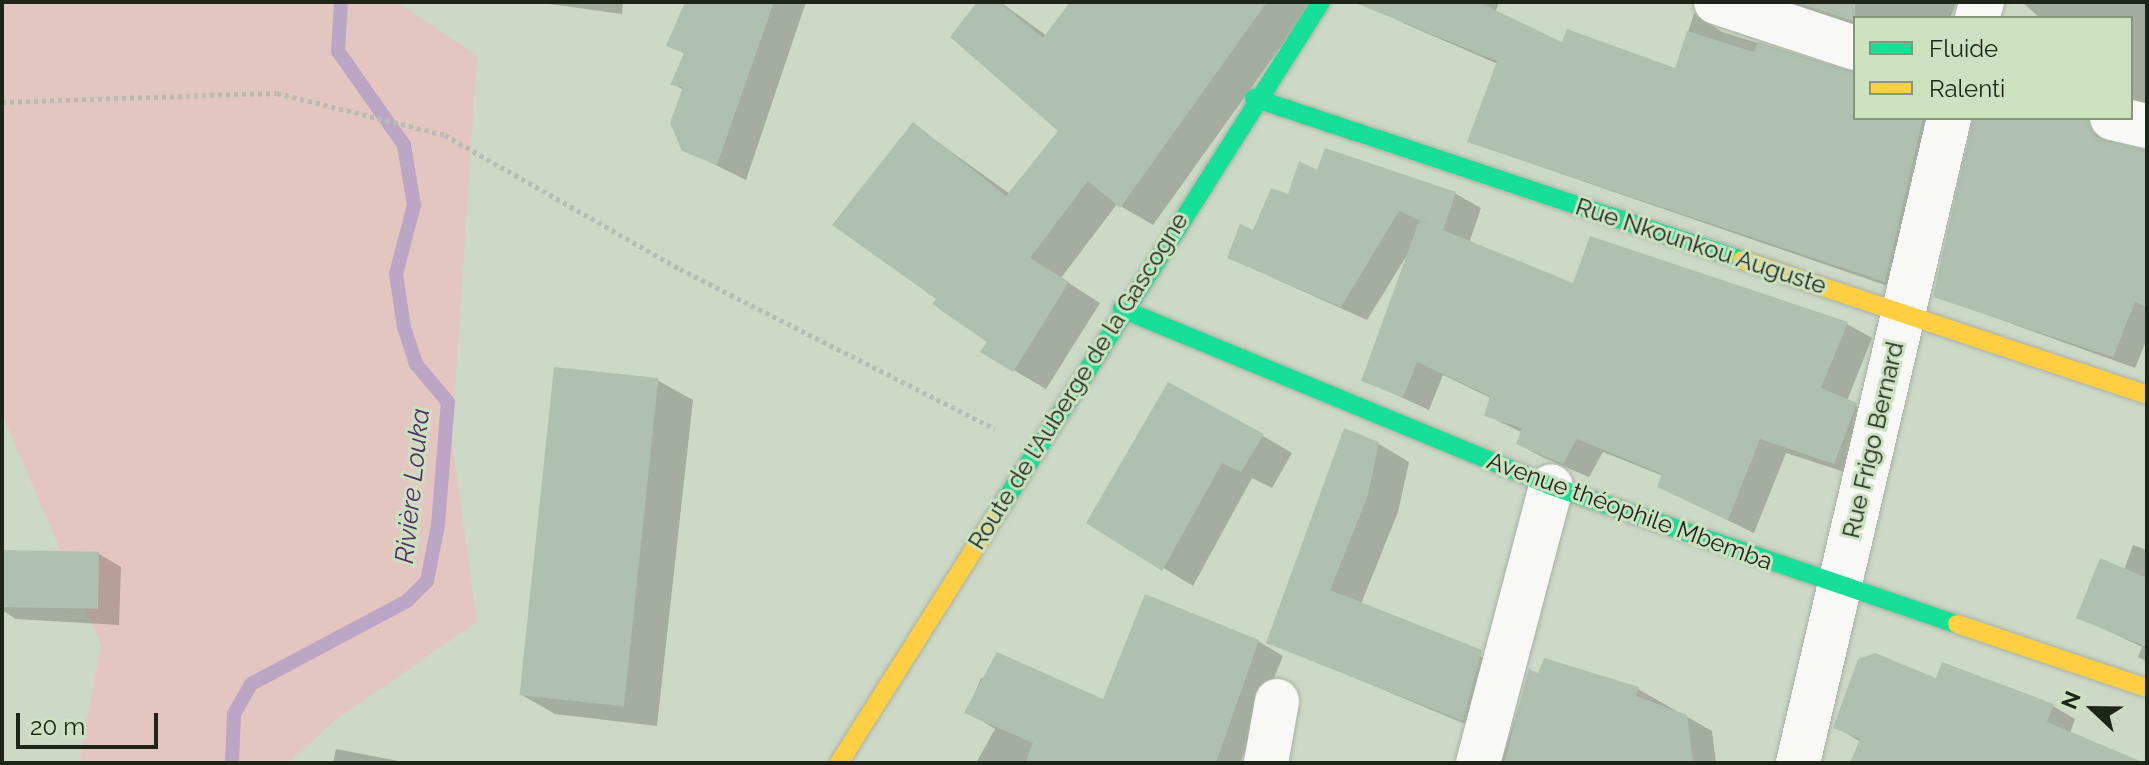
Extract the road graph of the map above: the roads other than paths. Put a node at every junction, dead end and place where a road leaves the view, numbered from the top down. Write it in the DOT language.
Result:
graph roads {
  1 [pos="1321,2"];
  2 [pos="1716,2"];
  3 [pos="1853,47"];
  4 [pos="1254,98"];
  5 [pos="1949,120"];
  6 [pos="2121,120"];
  7 [pos="2147,126"];
  8 [pos="1122,309"];
  9 [pos="1902,312"];
  10 [pos="2147,395"];
  11 [pos="1551,486"];
  12 [pos="1840,586"];
  13 [pos="2147,688"];
  14 [pos="1277,701"];
  15 [pos="839,763"];
  16 [pos="1266,763"];
  17 [pos="1478,763"];
  18 [pos="1798,763"];
  1 -- 4 [label="street, Route de l'Auberge de la Gascogne"];
  2 -- 3 [label="street"];
  4 -- 8 [label="street, Route de l'Auberge de la Gascogne"];
  4 -- 9 [label="street, Rue Nkounkou Auguste"];
  5 -- 9 [label="street, Rue Frigo Bernard"];
  6 -- 7 [label="street"];
  8 -- 11 [label="street, Avenue théophile Mbemba"];
  8 -- 15 [label="street, Route de l'Auberge de la Gascogne"];
  9 -- 10 [label="street, Rue Nkounkou Auguste"];
  9 -- 12 [label="street, Rue Frigo Bernard"];
  11 -- 12 [label="street, Avenue théophile Mbemba"];
  11 -- 17 [label="street"];
  12 -- 13 [label="street, Avenue théophile Mbemba"];
  12 -- 18 [label="street, Rue Frigo Bernard"];
  14 -- 16 [label="street"];
}
